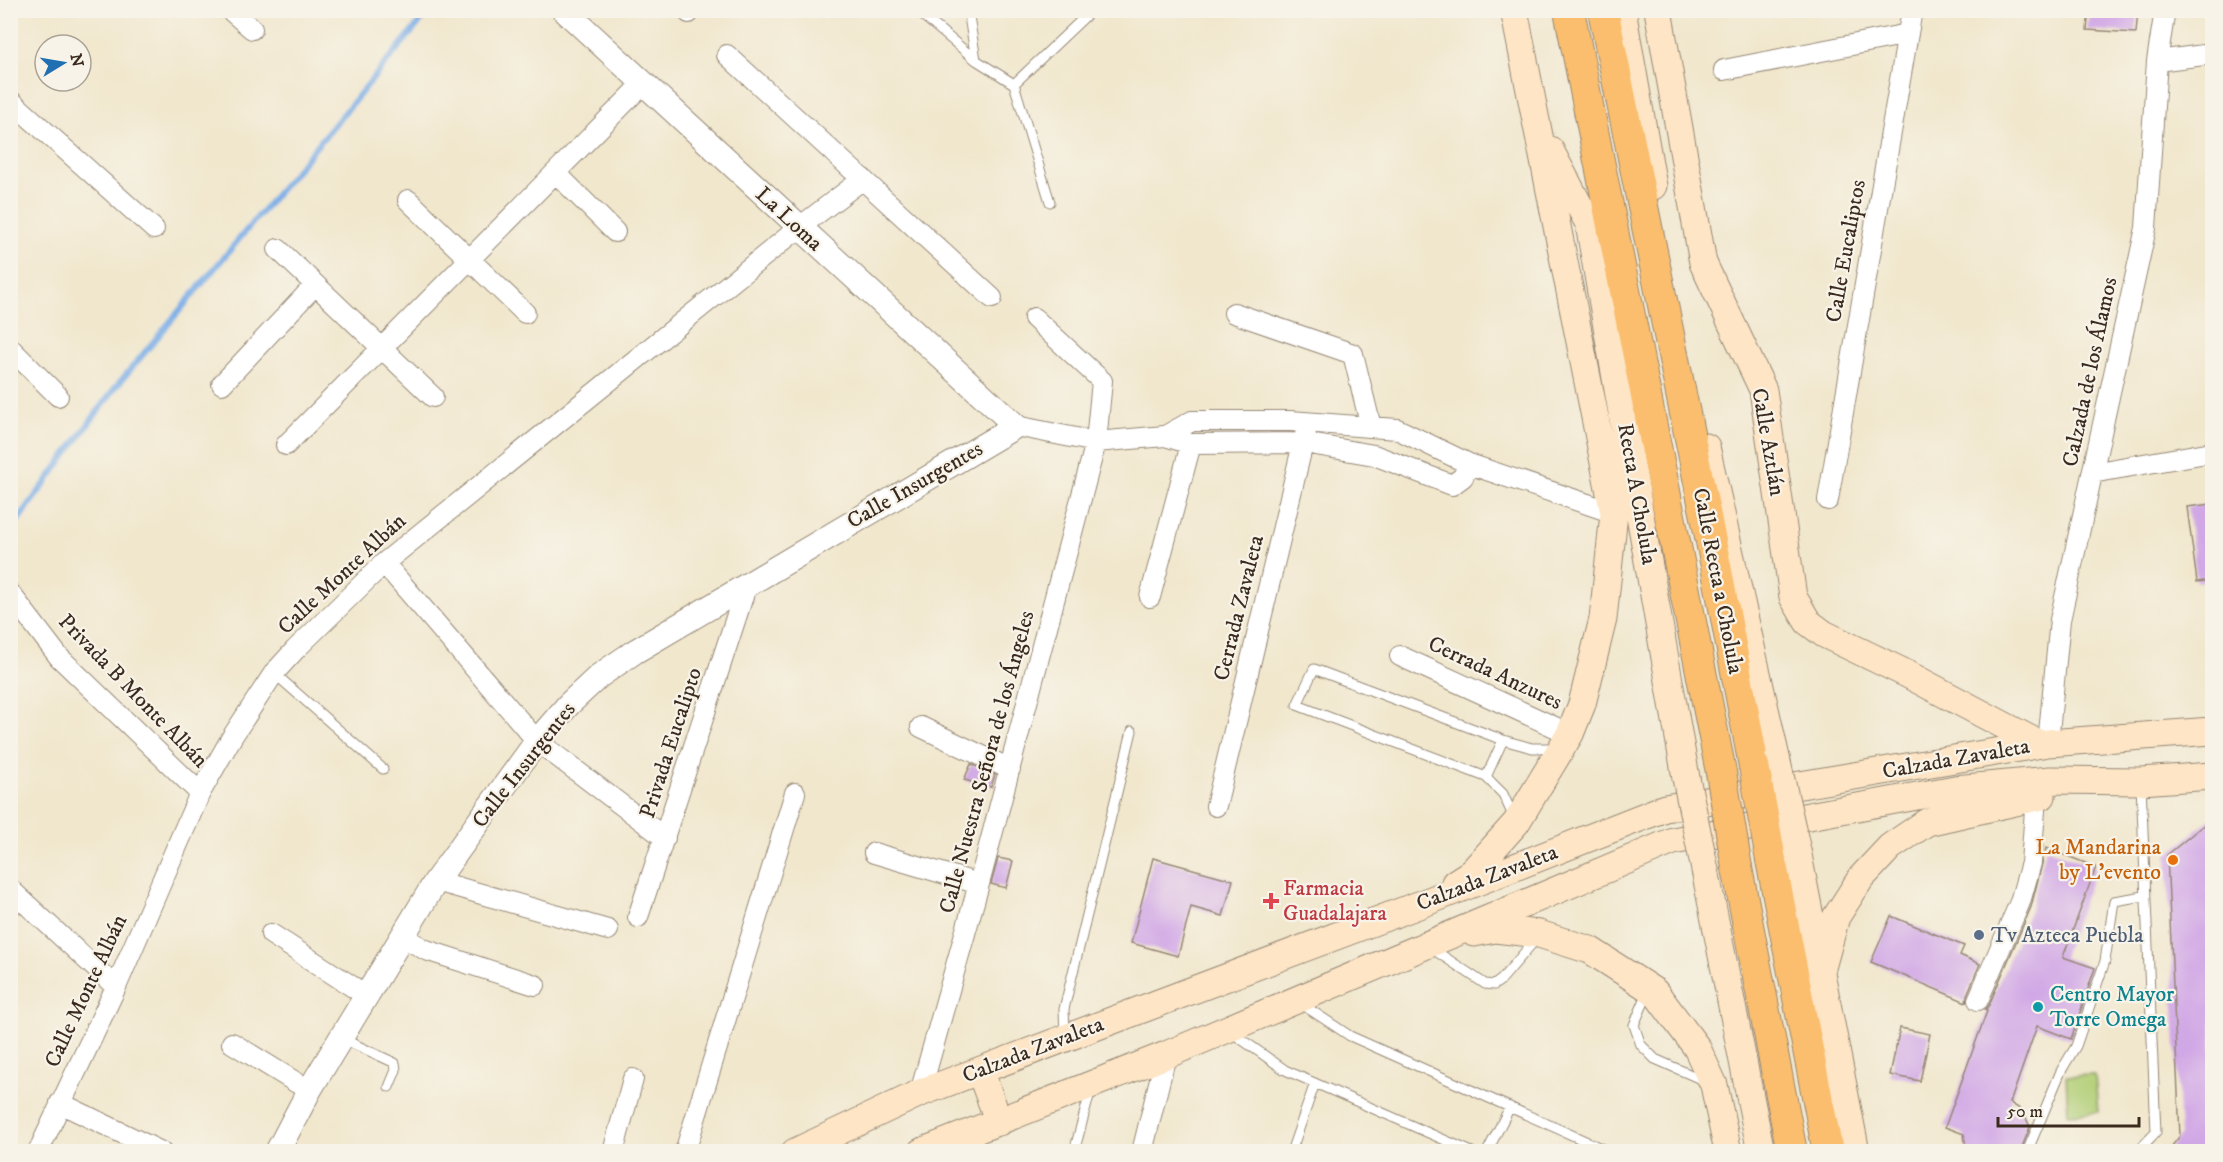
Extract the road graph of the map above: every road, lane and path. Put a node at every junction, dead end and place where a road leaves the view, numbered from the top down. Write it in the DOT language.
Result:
graph roads {
  1 [pos="230,10"];
  2 [pos="564,10"];
  3 [pos="916,10"];
  4 [pos="968,10"];
  5 [pos="1092,10"];
  6 [pos="1514,10"];
  7 [pos="1569,10"];
  8 [pos="1603,10"];
  9 [pos="1622,10"];
  10 [pos="1658,10"];
  11 [pos="1912,10"];
  12 [pos="2165,10"];
  13 [pos="252,29"];
  14 [pos="1908,34"];
  15 [pos="2212,54"];
  16 [pos="727,55"];
  17 [pos="976,60"];
  18 [pos="2157,61"];
  19 [pos="1724,70"];
  20 [pos="643,84"];
  21 [pos="1014,84"];
  22 [pos="10,100"];
  23 [pos="1676,108"];
  24 [pos="1537,125"];
  25 [pos="556,173"];
  26 [pos="863,179"];
  27 [pos="1652,180"];
  28 [pos="408,200"];
  29 [pos="1050,202"];
  30 [pos="799,228"];
  31 [pos="154,229"];
  32 [pos="615,232"];
  33 [pos="278,249"];
  34 [pos="470,260"];
  35 [pos="315,285"];
  36 [pos="992,298"];
  37 [pos="525,313"];
  38 [pos="1234,313"];
  39 [pos="1034,318"];
  40 [pos="10,348"];
  41 [pos="381,349"];
  42 [pos="222,384"];
  43 [pos="58,396"];
  44 [pos="433,397"];
  45 [pos="1308,422"];
  46 [pos="1016,426"];
  47 [pos="1371,427"];
  48 [pos="1164,436"];
  49 [pos="1096,442"];
  50 [pos="1304,442"];
  51 [pos="1191,444"];
  52 [pos="286,445"];
  53 [pos="2212,452"];
  54 [pos="1469,464"];
  55 [pos="2092,473"];
  56 [pos="1828,500"];
  57 [pos="1614,513"];
  58 [pos="384,563"];
  59 [pos="747,584"];
  60 [pos="1150,597"];
  61 [pos="15,600"];
  62 [pos="1400,656"];
  63 [pos="274,673"];
  64 [pos="921,727"];
  65 [pos="1132,731"];
  66 [pos="2212,731"];
  67 [pos="1503,740"];
  68 [pos="537,741"];
  69 [pos="1566,741"];
  70 [pos="2043,744"];
  71 [pos="1765,764"];
  72 [pos="383,769"];
  73 [pos="1010,769"];
  74 [pos="2212,776"];
  75 [pos="1486,777"];
  76 [pos="2138,781"];
  77 [pos="795,793"];
  78 [pos="200,794"];
  79 [pos="2036,797"];
  80 [pos="1216,806"];
  81 [pos="1516,823"];
  82 [pos="665,838"];
  83 [pos="874,854"];
  84 [pos="1784,857"];
  85 [pos="436,881"];
  86 [pos="979,884"];
  87 [pos="10,889"];
  88 [pos="2144,896"];
  89 [pos="1421,904"];
  90 [pos="638,916"];
  91 [pos="608,930"];
  92 [pos="271,934"];
  93 [pos="1539,934"];
  94 [pos="403,937"];
  95 [pos="1435,941"];
  96 [pos="1820,975"];
  97 [pos="535,985"];
  98 [pos="116,987"];
  99 [pos="1650,987"];
  100 [pos="367,996"];
  101 [pos="1296,1000"];
  102 [pos="1978,1000"];
  103 [pos="1227,1030"];
  104 [pos="1065,1037"];
  105 [pos="341,1038"];
  106 [pos="232,1043"];
  107 [pos="1166,1055"];
  108 [pos="980,1071"];
  109 [pos="633,1079"];
  110 [pos="1093,1083"];
  111 [pos="1315,1083"];
  112 [pos="1714,1085"];
  113 [pos="388,1087"];
  114 [pos="310,1089"];
  115 [pos="920,1093"];
  116 [pos="60,1103"];
  117 [pos="1510,1107"];
  118 [pos="999,1122"];
  119 [pos="38,1152"];
  120 [pos="160,1152"];
  121 [pos="277,1152"];
  122 [pos="613,1152"];
  123 [pos="686,1152"];
  124 [pos="795,1152"];
  125 [pos="921,1152"];
  126 [pos="1074,1152"];
  127 [pos="1142,1152"];
  128 [pos="1291,1152"];
  129 [pos="1472,1152"];
  130 [pos="1487,1152"];
  131 [pos="1610,1152"];
  132 [pos="1728,1152"];
  133 [pos="1761,1152"];
  134 [pos="1792,1152"];
  135 [pos="1828,1152"];
  136 [pos="1856,1152"];
  137 [pos="2028,1152"];
  138 [pos="2137,1152"];
  1 -- 13 [label="street"];
  2 -- 20 [label="street, La Loma"];
  3 -- 17 [label="lane"];
  4 -- 17 [label="lane"];
  5 -- 21 [label="lane"];
  6 -- 24 [label="main road"];
  7 -- 134 [label="main road, Calle Recta a Cholula, bridge"];
  8 -- 71 [label="main road, Calle Recta a Cholula"];
  9 -- 27 [label="main road"];
  10 -- 23 [label="main road, Calle Aztlán"];
  11 -- 14 [label="street, Calle Eucaliptos"];
  12 -- 18 [label="street, Calzada de los Álamos"];
  14 -- 19 [label="street"];
  14 -- 56 [label="street, Calle Eucaliptos"];
  15 -- 18 [label="street"];
  16 -- 26 [label="street"];
  17 -- 21 [label="lane"];
  18 -- 55 [label="street, Calzada de los Álamos"];
  20 -- 25 [label="street"];
  20 -- 30 [label="street, La Loma"];
  21 -- 29 [label="lane"];
  22 -- 31 [label="street"];
  23 -- 27 [label="main road"];
  23 -- 70 [label="main road, Calle Aztlán"];
  24 -- 57 [label="main road"];
  24 -- 133 [label="main road, Recta A Cholula, bridge"];
  25 -- 32 [label="street"];
  25 -- 34 [label="street"];
  26 -- 30 [label="street, Calle Monte Albán"];
  26 -- 36 [label="street"];
  27 -- 71 [label="main road"];
  28 -- 34 [label="street"];
  30 -- 46 [label="street, La Loma"];
  30 -- 58 [label="street, Calle Monte Albán"];
  33 -- 35 [label="street"];
  34 -- 37 [label="street"];
  34 -- 41 [label="street"];
  35 -- 41 [label="street"];
  35 -- 42 [label="street"];
  38 -- 47 [label="street"];
  39 -- 49 [label="street, Calle Nuestra Señora de los Ángeles"];
  40 -- 43 [label="street"];
  41 -- 44 [label="street"];
  41 -- 52 [label="street"];
  45 -- 47 [label="street"];
  45 -- 48 [label="street"];
  45 -- 50 [label="street, Cerrada Zavaleta"];
  46 -- 49 [label="street"];
  46 -- 59 [label="street, Calle Insurgentes"];
  47 -- 54 [label="street"];
  48 -- 49 [label="street"];
  48 -- 51 [label="street"];
  49 -- 73 [label="street, Calle Nuestra Señora de los Ángeles"];
  50 -- 51 [label="street"];
  50 -- 54 [label="street"];
  50 -- 80 [label="street, Cerrada Zavaleta"];
  51 -- 60 [label="street"];
  53 -- 55 [label="street"];
  54 -- 57 [label="street"];
  55 -- 70 [label="street, Calzada de los Álamos"];
  57 -- 69 [label="main road"];
  58 -- 63 [label="street, Calle Monte Albán"];
  58 -- 68 [label="street"];
  59 -- 68 [label="street, Calle Insurgentes"];
  59 -- 82 [label="street, Privada Eucalipto"];
  61 -- 78 [label="street, Privada B Monte Albán"];
  62 -- 69 [label="street, Cerrada Anzures"];
  63 -- 72 [label="lane"];
  63 -- 78 [label="street, Calle Monte Albán"];
  64 -- 73 [label="street"];
  65 -- 104 [label="lane"];
  66 -- 70 [label="main road, Calzada Zavaleta"];
  67 -- 69 [label="lane"];
  67 -- 75 [label="lane"];
  67 -- 75 [label="lane"];
  68 -- 82 [label="street"];
  68 -- 85 [label="street, Calle Insurgentes"];
  69 -- 81 [label="main road"];
  70 -- 89 [label="main road, Calzada Zavaleta"];
  71 -- 84 [label="main road, Calle Recta a Cholula, bridge"];
  73 -- 86 [label="street, Calle Nuestra Señora de los Ángeles"];
  74 -- 76 [label="main road, Calzada Zavaleta"];
  75 -- 81 [label="lane"];
  76 -- 79 [label="main road"];
  76 -- 88 [label="lane"];
  76 -- 95 [label="main road, Calzada Zavaleta"];
  77 -- 123 [label="street"];
  78 -- 98 [label="street, Calle Monte Albán"];
  79 -- 96 [label="main road"];
  79 -- 102 [label="street"];
  81 -- 89 [label="main road"];
  82 -- 90 [label="street, Privada Eucalipto"];
  83 -- 86 [label="street"];
  84 -- 96 [label="main road"];
  84 -- 135 [label="main road, Calle Recta a Cholula"];
  85 -- 91 [label="street"];
  85 -- 94 [label="street, Calle Insurgentes"];
  86 -- 115 [label="street, Calle Nuestra Señora de los Ángeles"];
  87 -- 98 [label="street"];
  88 -- 137 [label="lane"];
  88 -- 138 [label="lane"];
  89 -- 104 [label="main road, Calzada Zavaleta"];
  92 -- 100 [label="street"];
  93 -- 95 [label="main road"];
  93 -- 95 [label="lane"];
  93 -- 99 [label="main road"];
  94 -- 97 [label="street"];
  94 -- 100 [label="street, Calle Insurgentes"];
  95 -- 101 [label="main road, Calzada Zavaleta"];
  96 -- 136 [label="main road"];
  98 -- 116 [label="street, Calle Monte Albán"];
  99 -- 112 [label="main road"];
  99 -- 112 [label="lane"];
  100 -- 105 [label="street, Calle Insurgentes"];
  101 -- 103 [label="main road, Calzada Zavaleta"];
  101 -- 117 [label="lane"];
  103 -- 107 [label="main road, Calzada Zavaleta"];
  103 -- 111 [label="lane"];
  104 -- 108 [label="main road, Calzada Zavaleta"];
  105 -- 113 [label="lane"];
  105 -- 114 [label="street, Calle Insurgentes"];
  106 -- 114 [label="street"];
  107 -- 110 [label="main road, Calzada Zavaleta"];
  107 -- 127 [label="street"];
  108 -- 115 [label="main road, Calzada Zavaleta"];
  108 -- 118 [label="main road"];
  109 -- 122 [label="street"];
  110 -- 118 [label="main road, Calzada Zavaleta"];
  110 -- 126 [label="lane"];
  111 -- 128 [label="lane"];
  111 -- 129 [label="lane"];
  112 -- 132 [label="main road"];
  114 -- 121 [label="street, Calle Insurgentes"];
  115 -- 124 [label="main road, Calzada Zavaleta"];
  116 -- 119 [label="street, Calle Monte Albán"];
  116 -- 120 [label="street"];
  117 -- 130 [label="lane"];
  117 -- 131 [label="lane"];
  118 -- 125 [label="main road, Calzada Zavaleta"];
}
